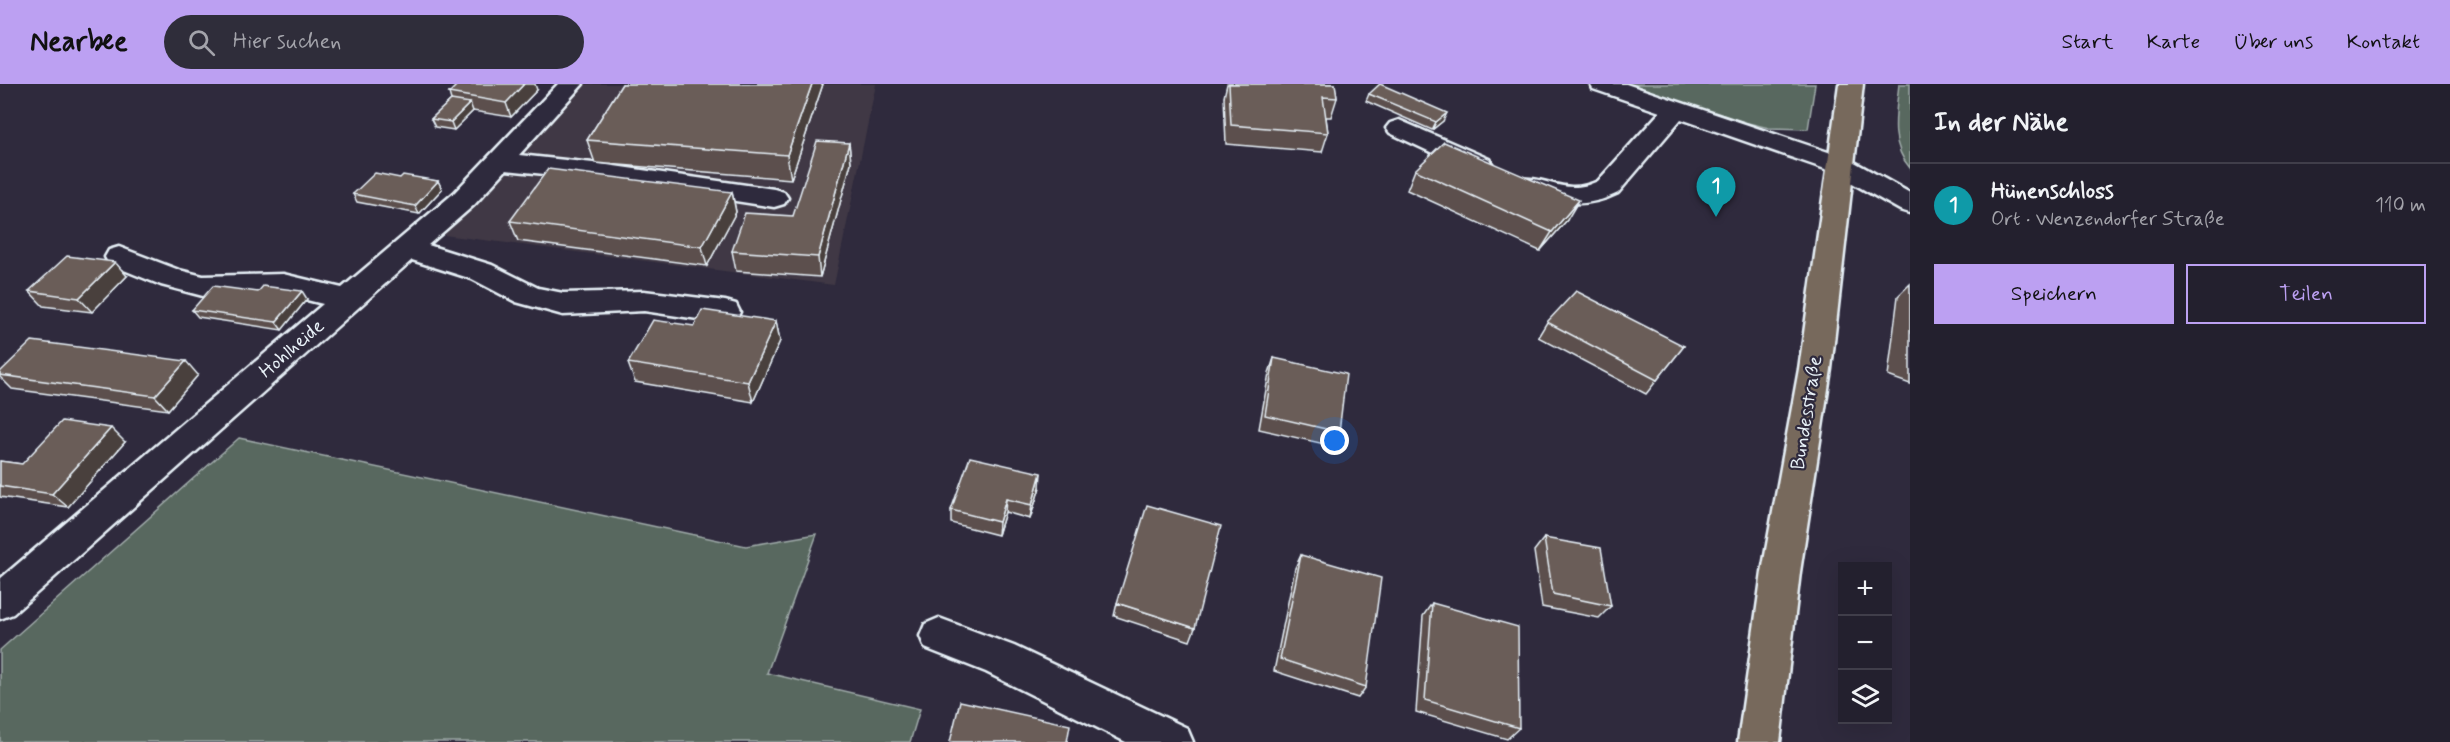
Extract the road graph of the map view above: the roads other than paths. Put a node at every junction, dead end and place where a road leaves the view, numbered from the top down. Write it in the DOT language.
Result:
graph roads {
  1 [pos="571,84"];
  2 [pos="1602,84"];
  3 [pos="1851,84"];
  4 [pos="1675,110"];
  5 [pos="1399,128"];
  6 [pos="500,161"];
  7 [pos="1839,176"];
  8 [pos="774,198"];
  9 [pos="1910,204"];
  10 [pos="1910,227"];
  11 [pos="408,249"];
  12 [pos="119,257"];
  13 [pos="349,300"];
  14 [pos="725,312"];
  15 [pos="0,602"];
  16 [pos="939,636"];
  17 [pos="1172,742"];
  18 [pos="1759,742"];
  1 -- 6 [label="street, Hohlheide"];
  2 -- 4 [label="street"];
  3 -- 7 [label="main road, Bundesstraße"];
  4 -- 5 [label="street"];
  4 -- 7 [label="street"];
  6 -- 8 [label="street"];
  6 -- 11 [label="street, Hohlheide"];
  7 -- 9 [label="street"];
  7 -- 10 [label="street"];
  7 -- 18 [label="main road, Bundesstraße"];
  11 -- 13 [label="street, Hohlheide"];
  11 -- 14 [label="street"];
  12 -- 13 [label="street"];
  13 -- 15 [label="street, Hohlheide"];
  16 -- 17 [label="street"];
}
